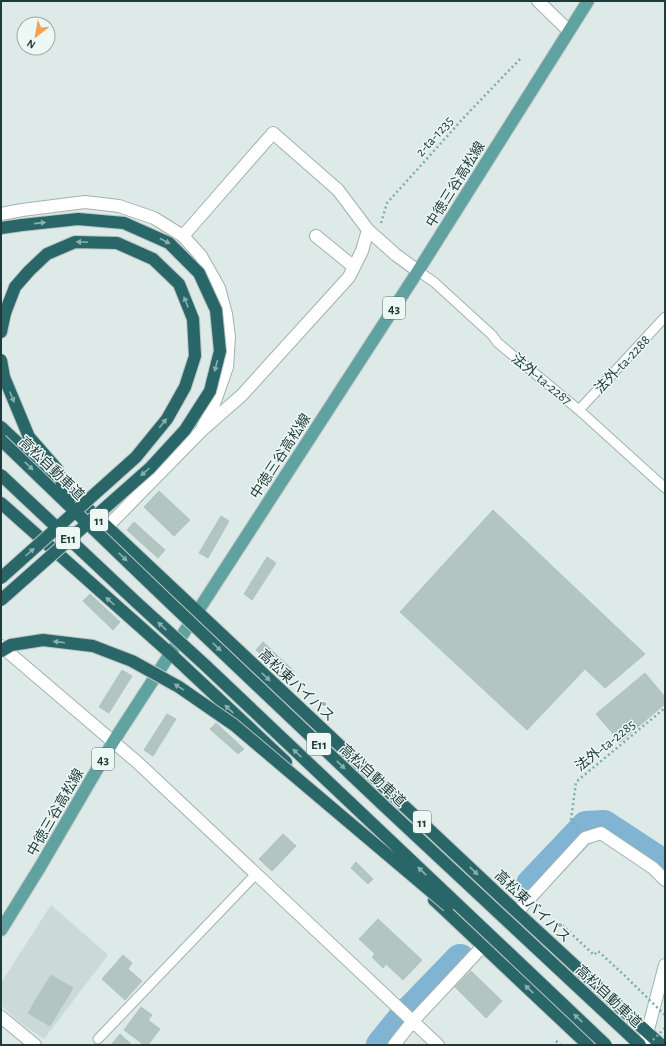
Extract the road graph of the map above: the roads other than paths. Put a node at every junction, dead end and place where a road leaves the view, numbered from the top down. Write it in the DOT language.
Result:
graph roads {
  1 [pos="538,1"];
  2 [pos="588,1"];
  3 [pos="569,31"];
  4 [pos="1,214"];
  5 [pos="1,228"];
  6 [pos="372,234"];
  7 [pos="183,236"];
  8 [pos="316,236"];
  9 [pos="354,267"];
  10 [pos="418,271"];
  11 [pos="665,317"];
  12 [pos="1,332"];
  13 [pos="1,360"];
  14 [pos="580,410"];
  15 [pos="1,427"];
  16 [pos="201,430"];
  17 [pos="1,440"];
  18 [pos="1,475"];
  19 [pos="665,488"];
  20 [pos="1,503"];
  21 [pos="70,505"];
  22 [pos="107,527"];
  23 [pos="1,578"];
  24 [pos="1,600"];
  25 [pos="197,612"];
  26 [pos="1,646"];
  27 [pos="1,651"];
  28 [pos="171,654"];
  29 [pos="113,742"];
  30 [pos="256,874"];
  31 [pos="665,880"];
  32 [pos="516,912"];
  33 [pos="1,930"];
  34 [pos="483,946"];
  35 [pos="665,965"];
  36 [pos="548,990"];
  37 [pos="1,1017"];
  38 [pos="409,1018"];
  39 [pos="647,1033"];
  40 [pos="98,1039"];
  41 [pos="35,1045"];
  42 [pos="394,1045"];
  43 [pos="438,1045"];
  44 [pos="588,1045"];
  45 [pos="606,1045"];
  46 [pos="640,1045"];
  47 [pos="644,1045"];
  48 [pos="661,1045"];
  1 -- 3 [label="street"];
  2 -- 3 [label="main road, 中徳三谷高松線 / 43"];
  3 -- 10 [label="main road, 中徳三谷高松線 / 43"];
  4 -- 7 [label="street"];
  5 -- 24 [label="highway, one-way, bridge"];
  6 -- 7 [label="street"];
  6 -- 9 [label="street"];
  6 -- 10 [label="street"];
  7 -- 16 [label="street"];
  8 -- 9 [label="street"];
  9 -- 16 [label="street"];
  10 -- 14 [label="lane, 法外-ta-2287"];
  10 -- 25 [label="main road, 中徳三谷高松線 / 43"];
  11 -- 14 [label="lane, 法外-ta-2288"];
  23 -- 12 [label="highway, one-way, bridge"];
  13 -- 21 [label="highway, one-way, bridge"];
  14 -- 19 [label="lane, 法外-ta-2287"];
  15 -- 22 [label="highway, 高松東バイパス / 11"];
  16 -- 22 [label="street"];
  17 -- 21 [label="highway, 高松自動車道 / E11, one-way, bridge"];
  36 -- 18 [label="highway, E11, one-way, bridge"];
  28 -- 20 [label="highway, one-way"];
  21 -- 46 [label="highway, 高松自動車道 / E11, one-way, bridge"];
  22 -- 25 [label="highway, 高松東バイパス / 11"];
  25 -- 28 [label="main road, 中徳三谷高松線 / 43"];
  25 -- 32 [label="highway, 高松東バイパス / 11, one-way"];
  26 -- 29 [label="street"];
  36 -- 27 [label="highway, one-way, bridge"];
  28 -- 29 [label="main road, 中徳三谷高松線 / 43"];
  34 -- 28 [label="highway, one-way"];
  29 -- 30 [label="street"];
  29 -- 33 [label="main road, 中徳三谷高松線 / 43"];
  30 -- 38 [label="street"];
  30 -- 40 [label="lane"];
  31 -- 32 [label="street"];
  32 -- 39 [label="highway, 高松東バイパス / 11"];
  34 -- 38 [label="street"];
  44 -- 34 [label="highway, one-way"];
  35 -- 39 [label="street"];
  45 -- 36 [label="highway, E11, one-way, bridge"];
  37 -- 41 [label="street"];
  38 -- 42 [label="street"];
  38 -- 43 [label="street"];
  39 -- 47 [label="street"];
  39 -- 48 [label="highway, 高松東バイパス / 11"];
}
